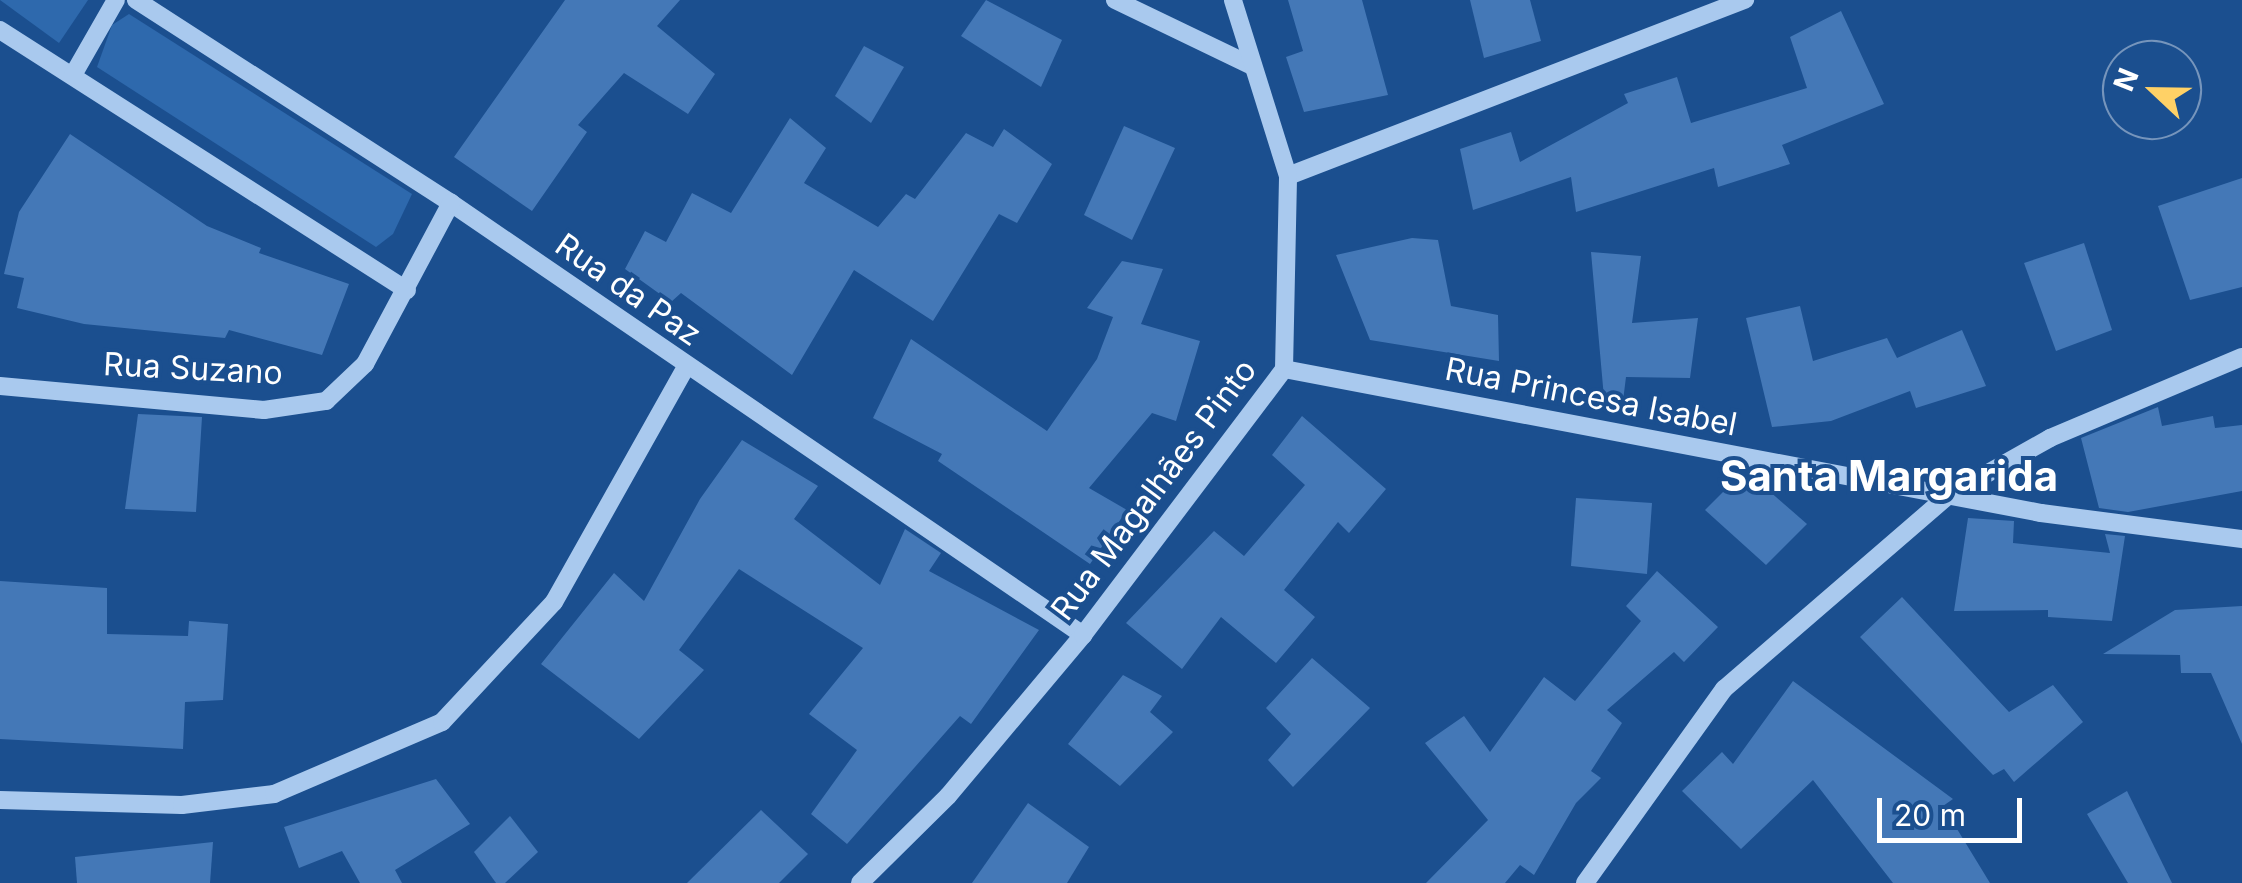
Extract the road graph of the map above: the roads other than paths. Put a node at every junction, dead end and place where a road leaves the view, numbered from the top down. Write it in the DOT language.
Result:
graph roads {
  1 [pos="116,0"];
  2 [pos="136,0"];
  3 [pos="1115,0"];
  4 [pos="1234,0"];
  5 [pos="1745,0"];
  6 [pos="0,30"];
  7 [pos="1252,66"];
  8 [pos="73,75"];
  9 [pos="1288,176"];
  10 [pos="451,203"];
  11 [pos="407,290"];
  12 [pos="2242,357"];
  13 [pos="686,367"];
  14 [pos="1284,369"];
  15 [pos="0,386"];
  16 [pos="1949,495"];
  17 [pos="2242,540"];
  18 [pos="1083,635"];
  19 [pos="0,800"];
  20 [pos="860,883"];
  21 [pos="1584,883"];
  1 -- 8 [label="street"];
  2 -- 10 [label="street, Rua da Paz"];
  3 -- 7 [label="street"];
  4 -- 7 [label="street, Rua Magalhães Pinto"];
  5 -- 9 [label="street"];
  6 -- 8 [label="street"];
  7 -- 9 [label="street, Rua Magalhães Pinto"];
  8 -- 11 [label="street"];
  9 -- 14 [label="street, Rua Magalhães Pinto"];
  10 -- 11 [label="street, Rua Suzano"];
  10 -- 13 [label="street, Rua da Paz"];
  11 -- 15 [label="street, Rua Suzano"];
  12 -- 16 [label="street"];
  13 -- 18 [label="street, Rua da Paz"];
  13 -- 19 [label="street"];
  14 -- 16 [label="street, Rua Princesa Isabel"];
  14 -- 18 [label="street, Rua Magalhães Pinto"];
  16 -- 17 [label="street, Rua Princesa Isabel"];
  16 -- 21 [label="street"];
  18 -- 20 [label="street, Rua Magalhães Pinto"];
}
